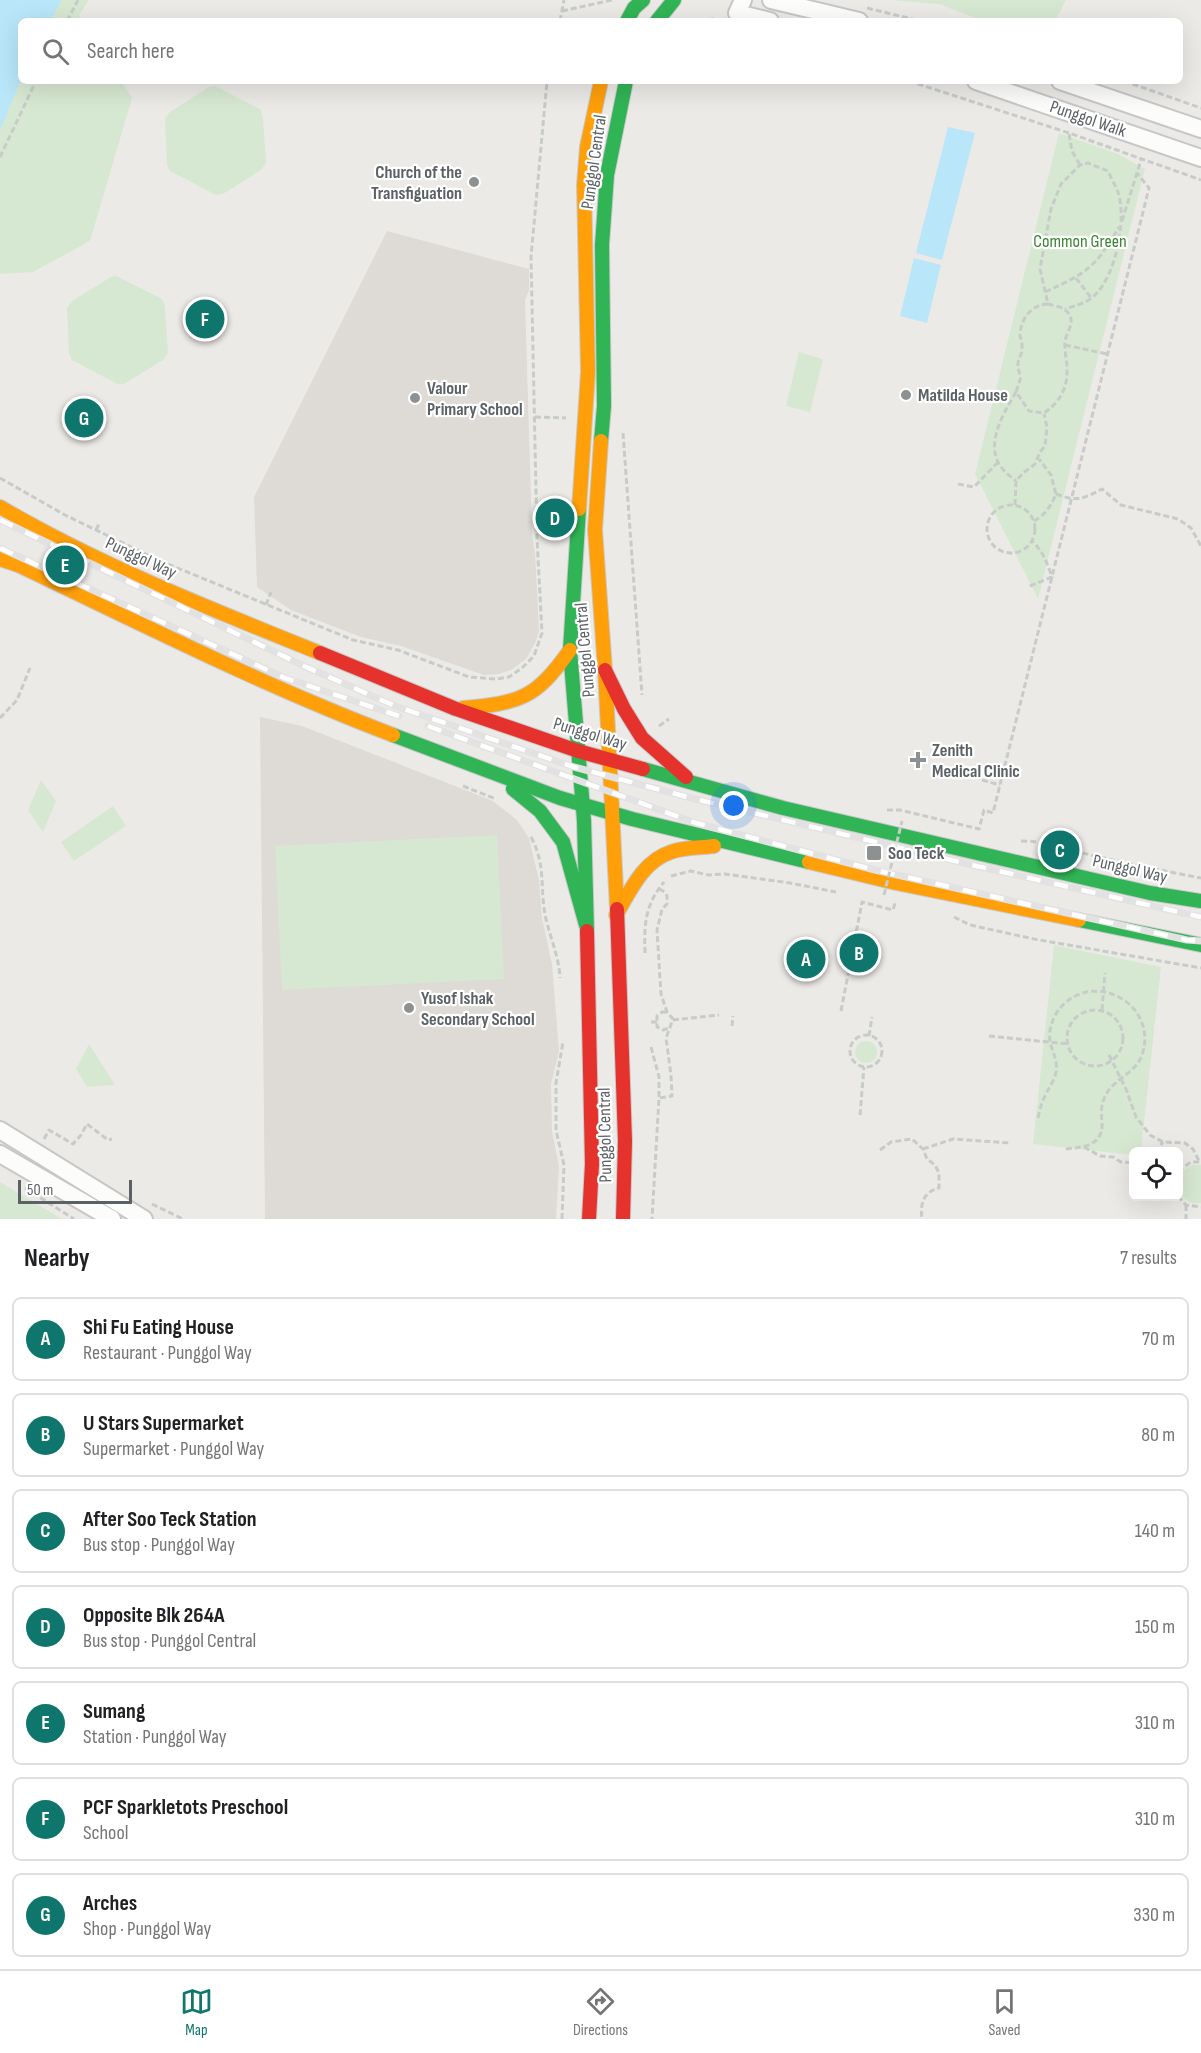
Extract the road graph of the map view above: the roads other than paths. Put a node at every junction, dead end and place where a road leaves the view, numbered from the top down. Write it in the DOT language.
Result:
graph roads {
  1 [pos="643,0"];
  2 [pos="674,0"];
  3 [pos="771,0"];
  4 [pos="740,6"];
  5 [pos="858,13"];
  6 [pos="629,18"];
  7 [pos="659,18"];
  8 [pos="764,18"];
  9 [pos="600,84"];
  10 [pos="625,84"];
  11 [pos="985,84"];
  12 [pos="1069,84"];
  13 [pos="1201,129"];
  14 [pos="1201,158"];
  15 [pos="0,507"];
  16 [pos="0,559"];
  17 [pos="570,650"];
  18 [pos="605,670"];
  19 [pos="456,709"];
  20 [pos="578,751"];
  21 [pos="610,760"];
  22 [pos="494,773"];
  23 [pos="691,781"];
  24 [pos="582,804"];
  25 [pos="613,814"];
  26 [pos="730,844"];
  27 [pos="1201,901"];
  28 [pos="616,915"];
  29 [pos="586,926"];
  30 [pos="1201,945"];
  31 [pos="0,1130"];
  32 [pos="0,1154"];
  33 [pos="112,1219"];
  34 [pos="144,1219"];
  35 [pos="589,1219"];
  36 [pos="623,1219"];
  1 -- 6 [label="main road"];
  2 -- 7 [label="main road"];
  3 -- 5 [label="street"];
  4 -- 8 [label="street"];
  9 -- 17 [label="main road, Punggol Central"];
  10 -- 18 [label="main road, Punggol Central"];
  11 -- 14 [label="street, Punggol Walk"];
  12 -- 13 [label="street, Punggol Walk"];
  15 -- 19 [label="main road, Punggol Way"];
  16 -- 22 [label="main road"];
  17 -- 19 [label="main road"];
  17 -- 20 [label="main road, Punggol Central"];
  18 -- 21 [label="main road, Punggol Central"];
  18 -- 23 [label="main road"];
  19 -- 20 [label="main road, Punggol Way"];
  20 -- 21 [label="main road, Punggol Way"];
  20 -- 24 [label="main road, Punggol Central"];
  21 -- 23 [label="main road, Punggol Way"];
  21 -- 25 [label="main road, Punggol Central"];
  22 -- 24 [label="main road"];
  22 -- 29 [label="main road"];
  23 -- 27 [label="main road, Punggol Way"];
  24 -- 25 [label="main road"];
  24 -- 29 [label="main road, Punggol Central"];
  25 -- 26 [label="main road"];
  25 -- 28 [label="main road, Punggol Central"];
  26 -- 28 [label="main road"];
  26 -- 30 [label="main road"];
  28 -- 36 [label="main road, Punggol Central"];
  29 -- 35 [label="main road, Punggol Central"];
  31 -- 34 [label="street"];
  32 -- 33 [label="street"];
}
